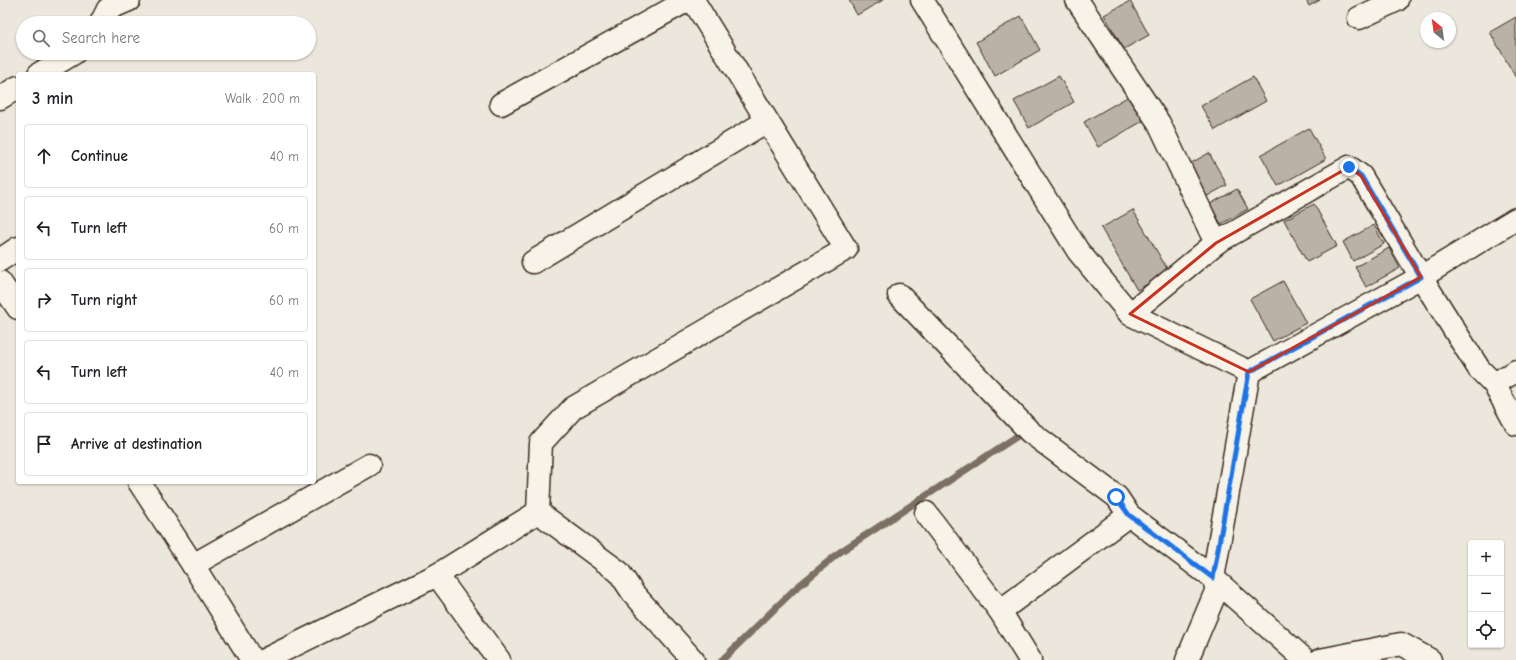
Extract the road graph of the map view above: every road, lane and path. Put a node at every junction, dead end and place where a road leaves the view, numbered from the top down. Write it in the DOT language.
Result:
graph roads {
  1 [pos="129,0"];
  2 [pos="688,0"];
  3 [pos="693,0"];
  4 [pos="922,0"];
  5 [pos="1077,0"];
  6 [pos="1396,0"];
  7 [pos="104,16"];
  8 [pos="1359,18"];
  9 [pos="62,60"];
  10 [pos="42,72"];
  11 [pos="16,88"];
  12 [pos="0,98"];
  13 [pos="501,104"];
  14 [pos="767,121"];
  15 [pos="1516,219"];
  16 [pos="1216,243"];
  17 [pos="16,249"];
  18 [pos="0,260"];
  19 [pos="533,262"];
  20 [pos="1421,277"];
  21 [pos="0,282"];
  22 [pos="899,294"];
  23 [pos="16,305"];
  24 [pos="1130,314"];
  25 [pos="1516,371"];
  26 [pos="1249,372"];
  27 [pos="1494,384"];
  28 [pos="1516,424"];
  29 [pos="369,465"];
  30 [pos="140,484"];
  31 [pos="538,512"];
  32 [pos="926,513"];
  33 [pos="1129,515"];
  34 [pos="193,565"];
  35 [pos="436,575"];
  36 [pos="1213,578"];
  37 [pos="1000,611"];
  38 [pos="252,660"];
  39 [pos="264,660"];
  40 [pos="499,660"];
  41 [pos="693,660"];
  42 [pos="1030,660"];
  43 [pos="1187,660"];
  44 [pos="1305,660"];
  45 [pos="1320,660"];
  46 [pos="1430,660"];
  1 -- 7 [label="street"];
  2 -- 13 [label="street"];
  3 -- 14 [label="street"];
  4 -- 24 [label="street"];
  5 -- 16 [label="street"];
  6 -- 8 [label="street"];
  9 -- 10 [label="street"];
  11 -- 12 [label="street"];
  14 -- 19 [label="street"];
  14 -- 31 [label="street"];
  15 -- 20 [label="street"];
  16 -- 20 [label="street"];
  16 -- 24 [label="street"];
  17 -- 18 [label="street"];
  20 -- 26 [label="street"];
  20 -- 27 [label="street"];
  21 -- 23 [label="street"];
  22 -- 33 [label="street"];
  24 -- 26 [label="street"];
  25 -- 27 [label="street"];
  26 -- 36 [label="street"];
  27 -- 28 [label="street"];
  29 -- 34 [label="street"];
  30 -- 34 [label="street"];
  31 -- 35 [label="street"];
  31 -- 41 [label="street"];
  32 -- 37 [label="street"];
  33 -- 36 [label="street"];
  33 -- 37 [label="street"];
  34 -- 38 [label="street"];
  35 -- 39 [label="street"];
  35 -- 40 [label="street"];
  36 -- 43 [label="street"];
  36 -- 44 [label="street"];
  37 -- 42 [label="street"];
  45 -- 46 [label="street"];
}
